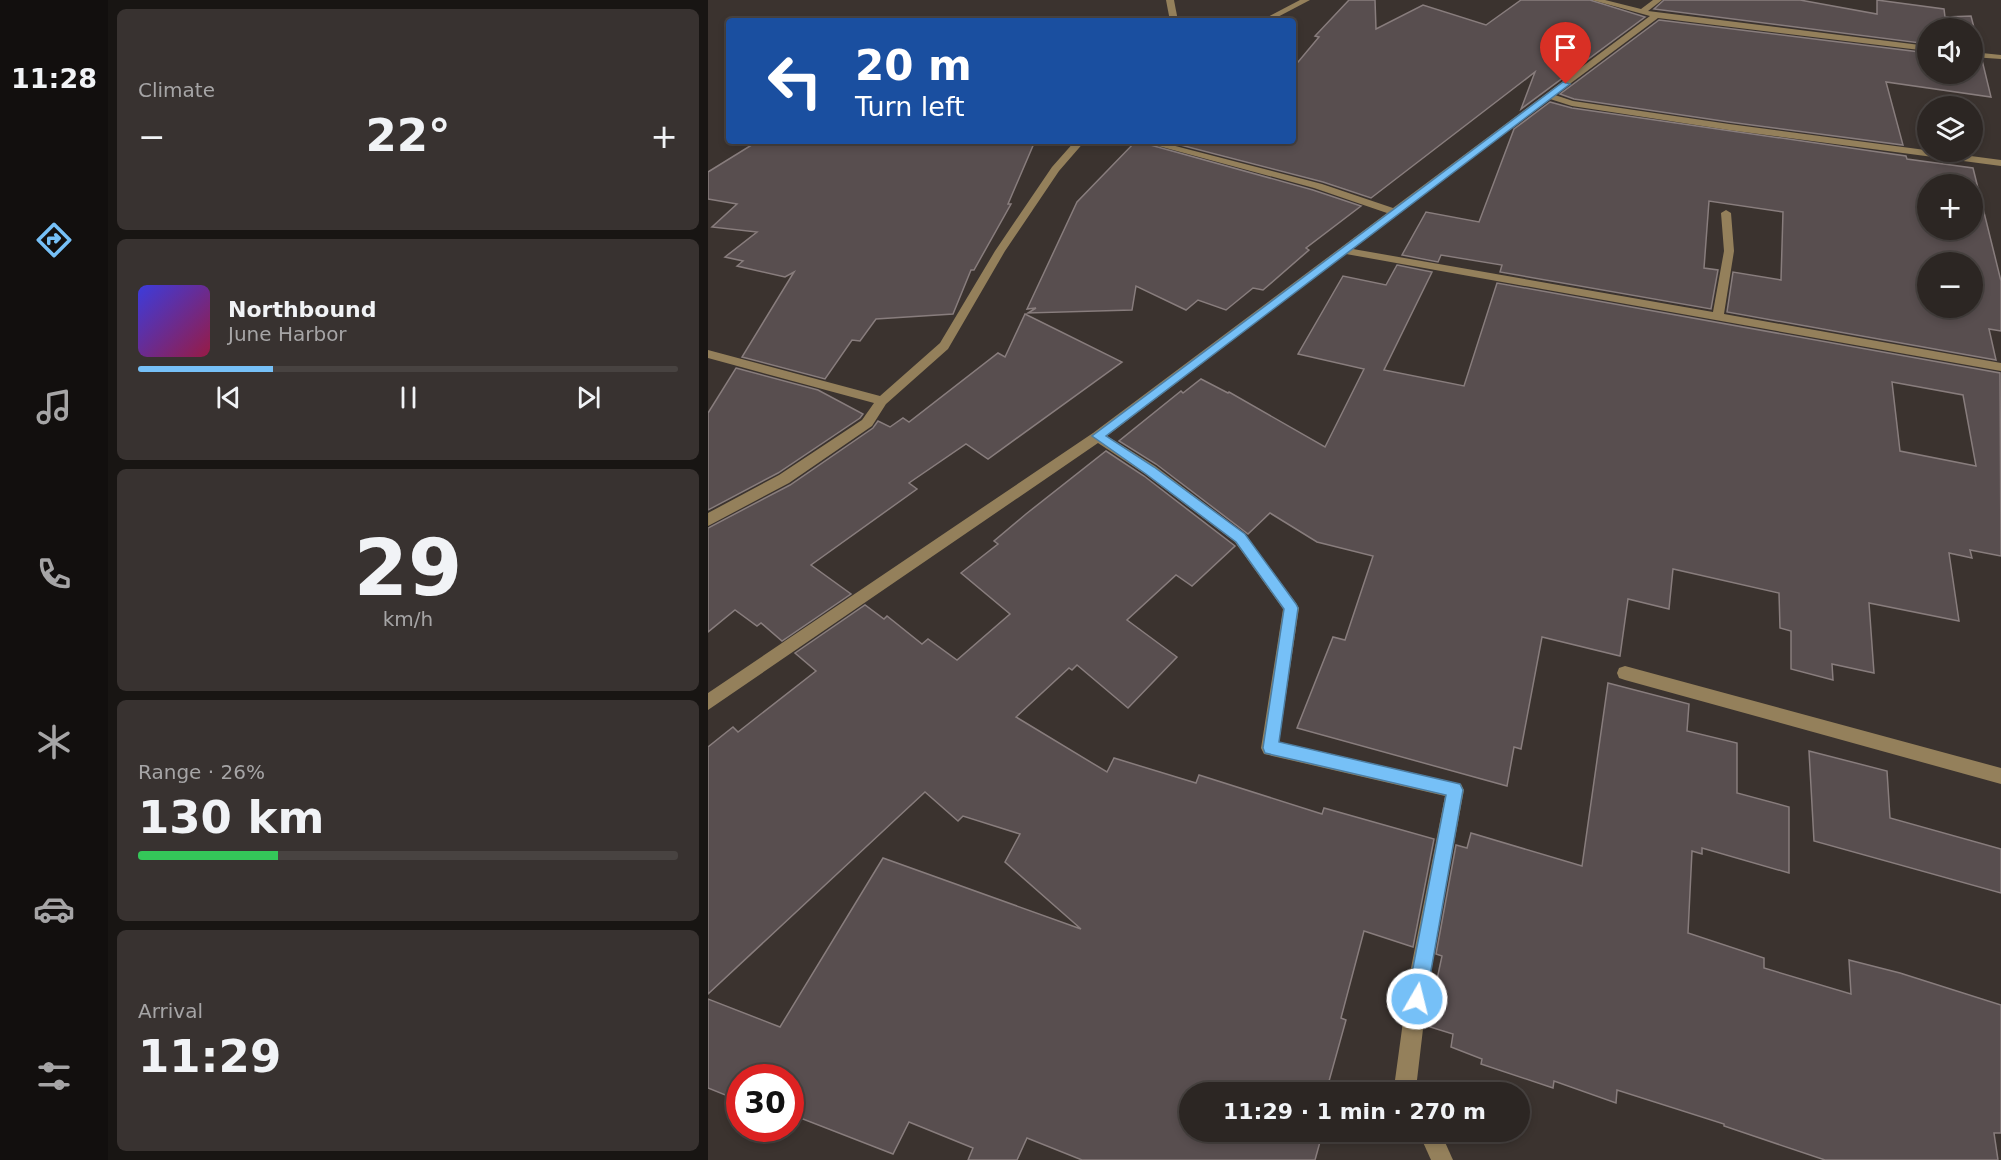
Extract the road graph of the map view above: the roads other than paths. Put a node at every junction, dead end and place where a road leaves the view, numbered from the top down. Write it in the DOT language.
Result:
graph roads {
  1 [pos="1170,0"];
  2 [pos="1306,0"];
  3 [pos="1596,0"];
  4 [pos="1658,0"];
  5 [pos="1642,12"];
  6 [pos="1656,15"];
  7 [pos="1173,18"];
  8 [pos="1270,18"];
  9 [pos="1917,48"];
  10 [pos="1983,55"];
  11 [pos="2001,57"];
  12 [pos="1549,96"];
  13 [pos="1077,144"];
  14 [pos="1156,144"];
  15 [pos="2001,163"];
  16 [pos="1394,212"];
  17 [pos="1726,213"];
  18 [pos="1346,251"];
  19 [pos="1718,317"];
  20 [pos="708,354"];
  21 [pos="2001,367"];
  22 [pos="882,401"];
  23 [pos="1098,436"];
  24 [pos="708,519"];
  25 [pos="1625,673"];
  26 [pos="708,702"];
  27 [pos="2001,776"];
  28 [pos="1407,1082"];
  29 [pos="1434,1142"];
  30 [pos="1442,1160"];
  1 -- 7 [label="street"];
  2 -- 8 [label="street"];
  3 -- 5 [label="street"];
  4 -- 5 [label="street"];
  5 -- 6 [label="street"];
  6 -- 9 [label="street"];
  6 -- 12 [label="street"];
  10 -- 11 [label="street"];
  12 -- 15 [label="street"];
  12 -- 16 [label="street"];
  13 -- 22 [label="street"];
  14 -- 16 [label="street"];
  16 -- 18 [label="street"];
  17 -- 19 [label="street"];
  18 -- 19 [label="street"];
  18 -- 23 [label="street"];
  19 -- 21 [label="street"];
  20 -- 22 [label="street"];
  22 -- 24 [label="street"];
  23 -- 26 [label="street"];
  23 -- 28 [label="street"];
  25 -- 27 [label="street"];
  29 -- 30 [label="street"];
}
